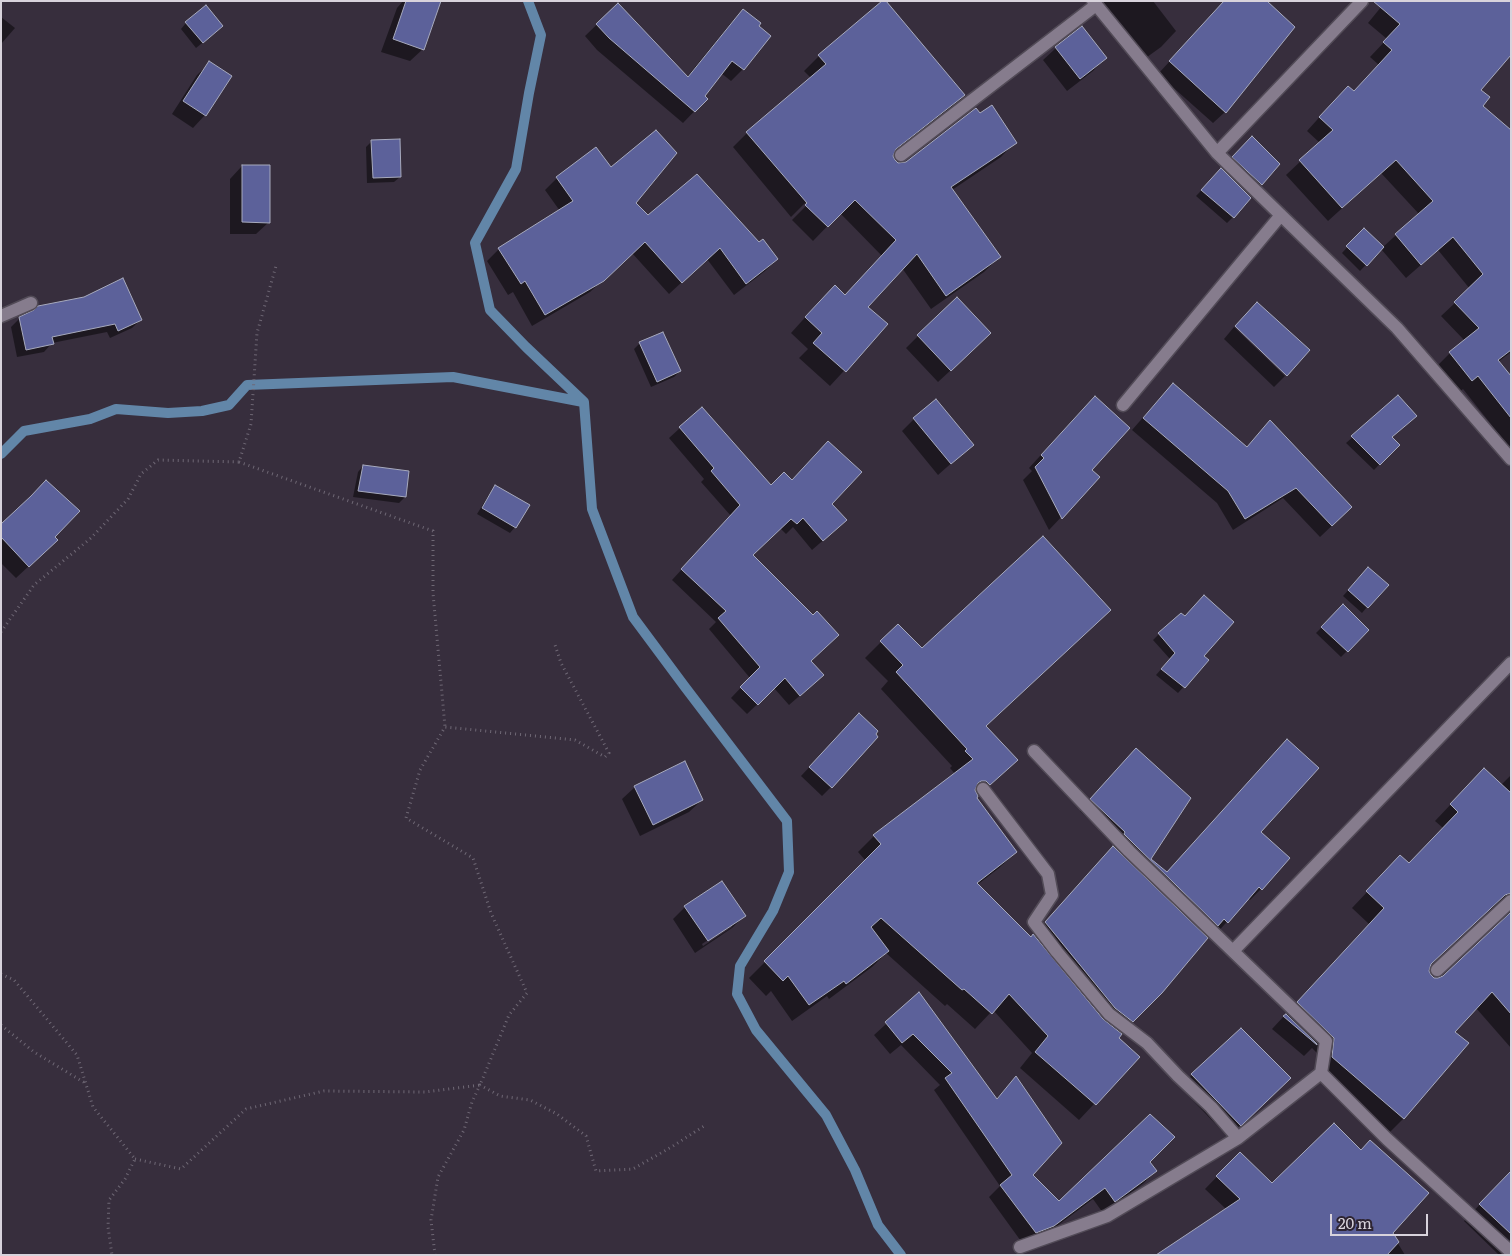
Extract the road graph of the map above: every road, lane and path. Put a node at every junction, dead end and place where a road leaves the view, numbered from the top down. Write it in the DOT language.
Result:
graph roads {
  1 [pos="1362,1"];
  2 [pos="1094,3"];
  3 [pos="1217,153"];
  4 [pos="901,155"];
  5 [pos="1281,215"];
  6 [pos="276,266"];
  7 [pos="31,303"];
  8 [pos="1,316"];
  9 [pos="1122,404"];
  10 [pos="1511,459"];
  11 [pos="239,462"];
  12 [pos="1,632"];
  13 [pos="554,642"];
  14 [pos="1511,663"];
  15 [pos="445,727"];
  16 [pos="1034,751"];
  17 [pos="983,789"];
  18 [pos="1511,901"];
  19 [pos="1233,951"];
  20 [pos="1437,970"];
  21 [pos="1,974"];
  22 [pos="1,1025"];
  23 [pos="1322,1073"];
  24 [pos="86,1084"];
  25 [pos="480,1085"];
  26 [pos="704,1126"];
  27 [pos="1238,1138"];
  28 [pos="135,1159"];
  29 [pos="1020,1247"];
  30 [pos="1511,1252"];
  31 [pos="112,1255"];
  32 [pos="435,1255"];
  1 -- 3 [label="street"];
  2 -- 3 [label="street"];
  2 -- 4 [label="street"];
  3 -- 5 [label="street"];
  5 -- 9 [label="street"];
  5 -- 10 [label="street"];
  6 -- 11 [label="path"];
  7 -- 8 [label="street"];
  11 -- 12 [label="path"];
  11 -- 15 [label="path"];
  13 -- 15 [label="path"];
  14 -- 19 [label="street"];
  15 -- 25 [label="path"];
  16 -- 19 [label="street"];
  17 -- 27 [label="street"];
  18 -- 20 [label="street"];
  19 -- 23 [label="street"];
  21 -- 24 [label="path"];
  22 -- 24 [label="path"];
  23 -- 27 [label="street"];
  23 -- 30 [label="street"];
  24 -- 28 [label="path"];
  25 -- 26 [label="path"];
  25 -- 28 [label="path"];
  25 -- 32 [label="path"];
  27 -- 29 [label="street"];
  28 -- 31 [label="path"];
}
